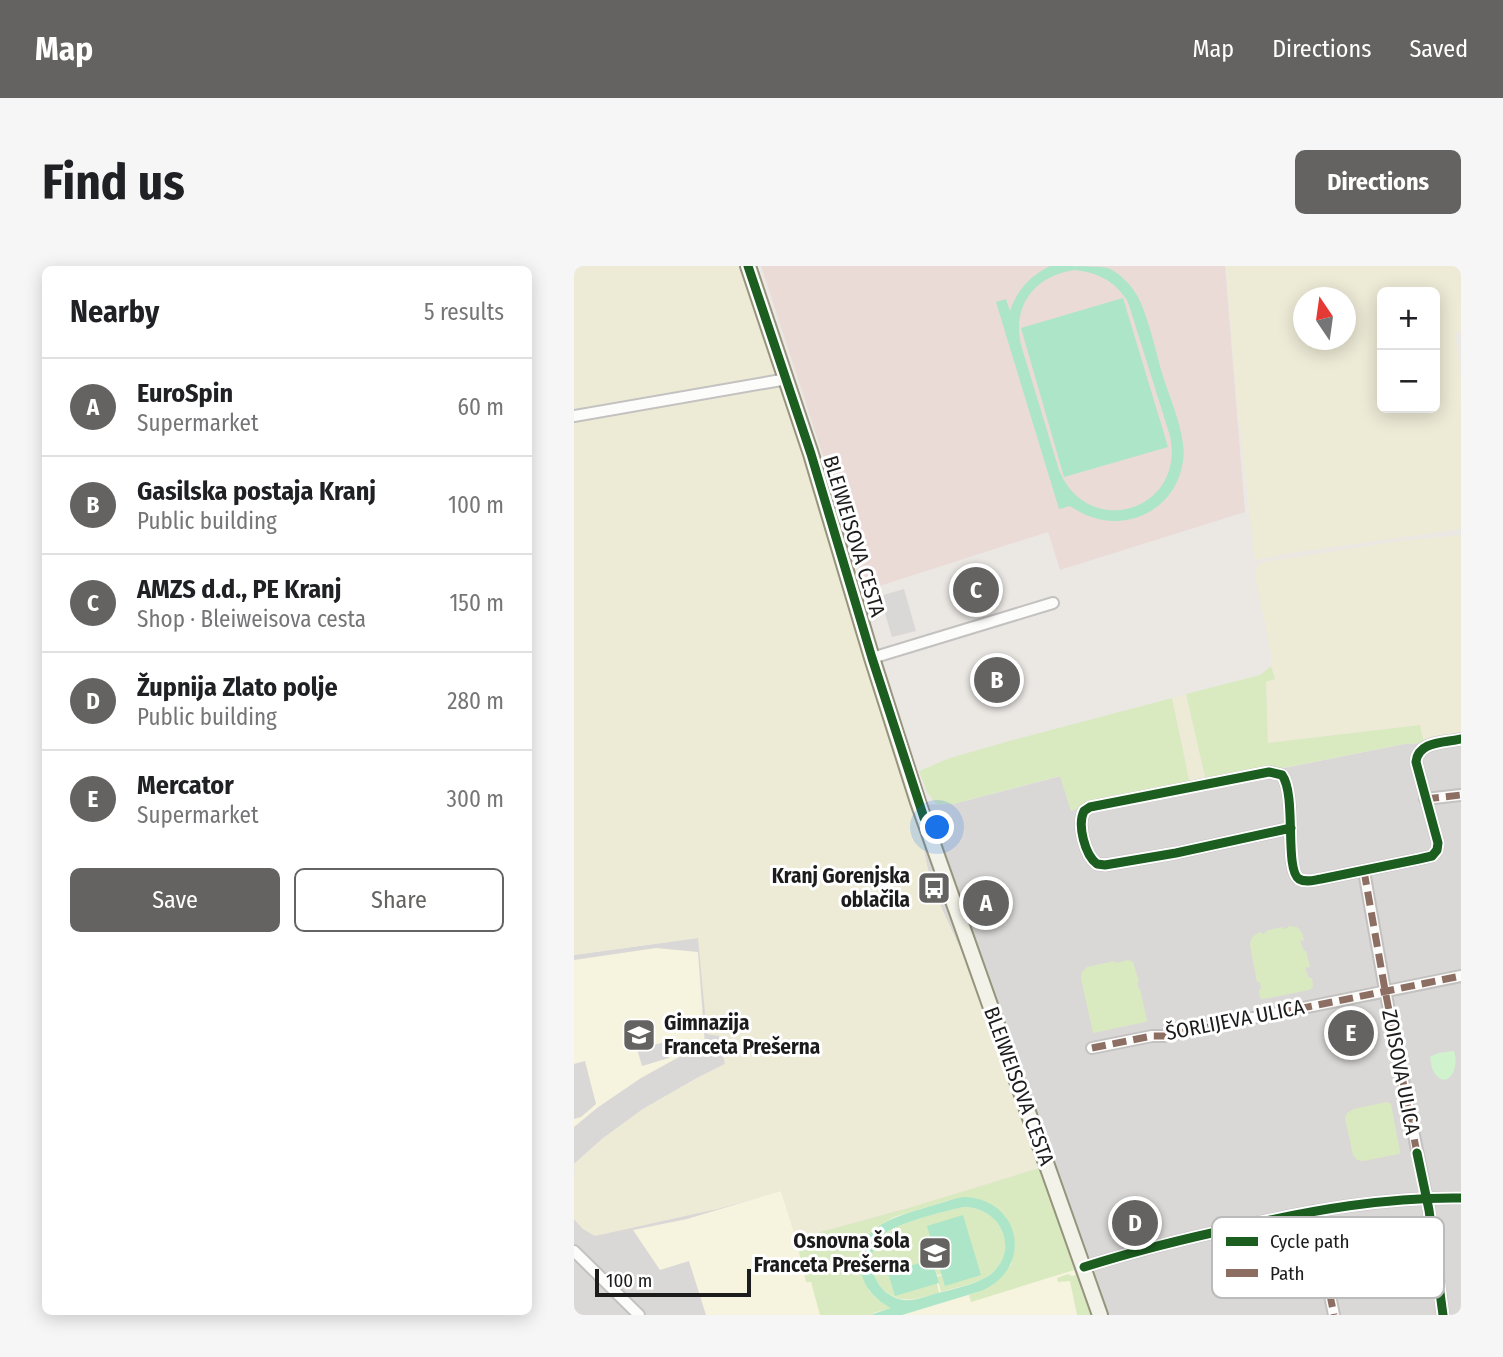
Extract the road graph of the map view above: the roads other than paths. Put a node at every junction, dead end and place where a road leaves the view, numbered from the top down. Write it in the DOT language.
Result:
graph roads {
  1 [pos="748,266"];
  2 [pos="787,379"];
  3 [pos="574,416"];
  4 [pos="1053,603"];
  5 [pos="872,658"];
  6 [pos="1461,739"];
  7 [pos="1461,795"];
  8 [pos="1425,799"];
  9 [pos="1291,828"];
  10 [pos="1364,871"];
  11 [pos="1461,976"];
  12 [pos="1385,990"];
  13 [pos="1092,1048"];
  14 [pos="1426,1198"];
  15 [pos="1461,1198"];
  16 [pos="1313,1211"];
  17 [pos="1285,1217"];
  18 [pos="1314,1217"];
  19 [pos="1429,1217"];
  20 [pos="1212,1233"];
  21 [pos="574,1251"];
  22 [pos="1084,1267"];
  23 [pos="639,1315"];
  24 [pos="1100,1315"];
  1 -- 2 [label="main road, BLEIWEISOVA CESTA"];
  2 -- 3 [label="street"];
  2 -- 5 [label="main road, BLEIWEISOVA CESTA"];
  4 -- 5 [label="street"];
  5 -- 22 [label="main road, BLEIWEISOVA CESTA"];
  6 -- 8 [label="street"];
  7 -- 8 [label="street"];
  8 -- 10 [label="street"];
  9 -- 9 [label="street"];
  9 -- 10 [label="street"];
  10 -- 12 [label="street, ZOISOVA ULICA"];
  11 -- 12 [label="street, ŠORLIJEVA ULICA"];
  12 -- 13 [label="street, ŠORLIJEVA ULICA"];
  12 -- 14 [label="street, ZOISOVA ULICA"];
  14 -- 15 [label="street"];
  14 -- 16 [label="street"];
  14 -- 19 [label="street, ZOISOVA ULICA"];
  16 -- 17 [label="street"];
  16 -- 18 [label="street"];
  20 -- 22 [label="street"];
  21 -- 23 [label="street"];
  22 -- 24 [label="main road, BLEIWEISOVA CESTA"];
}
